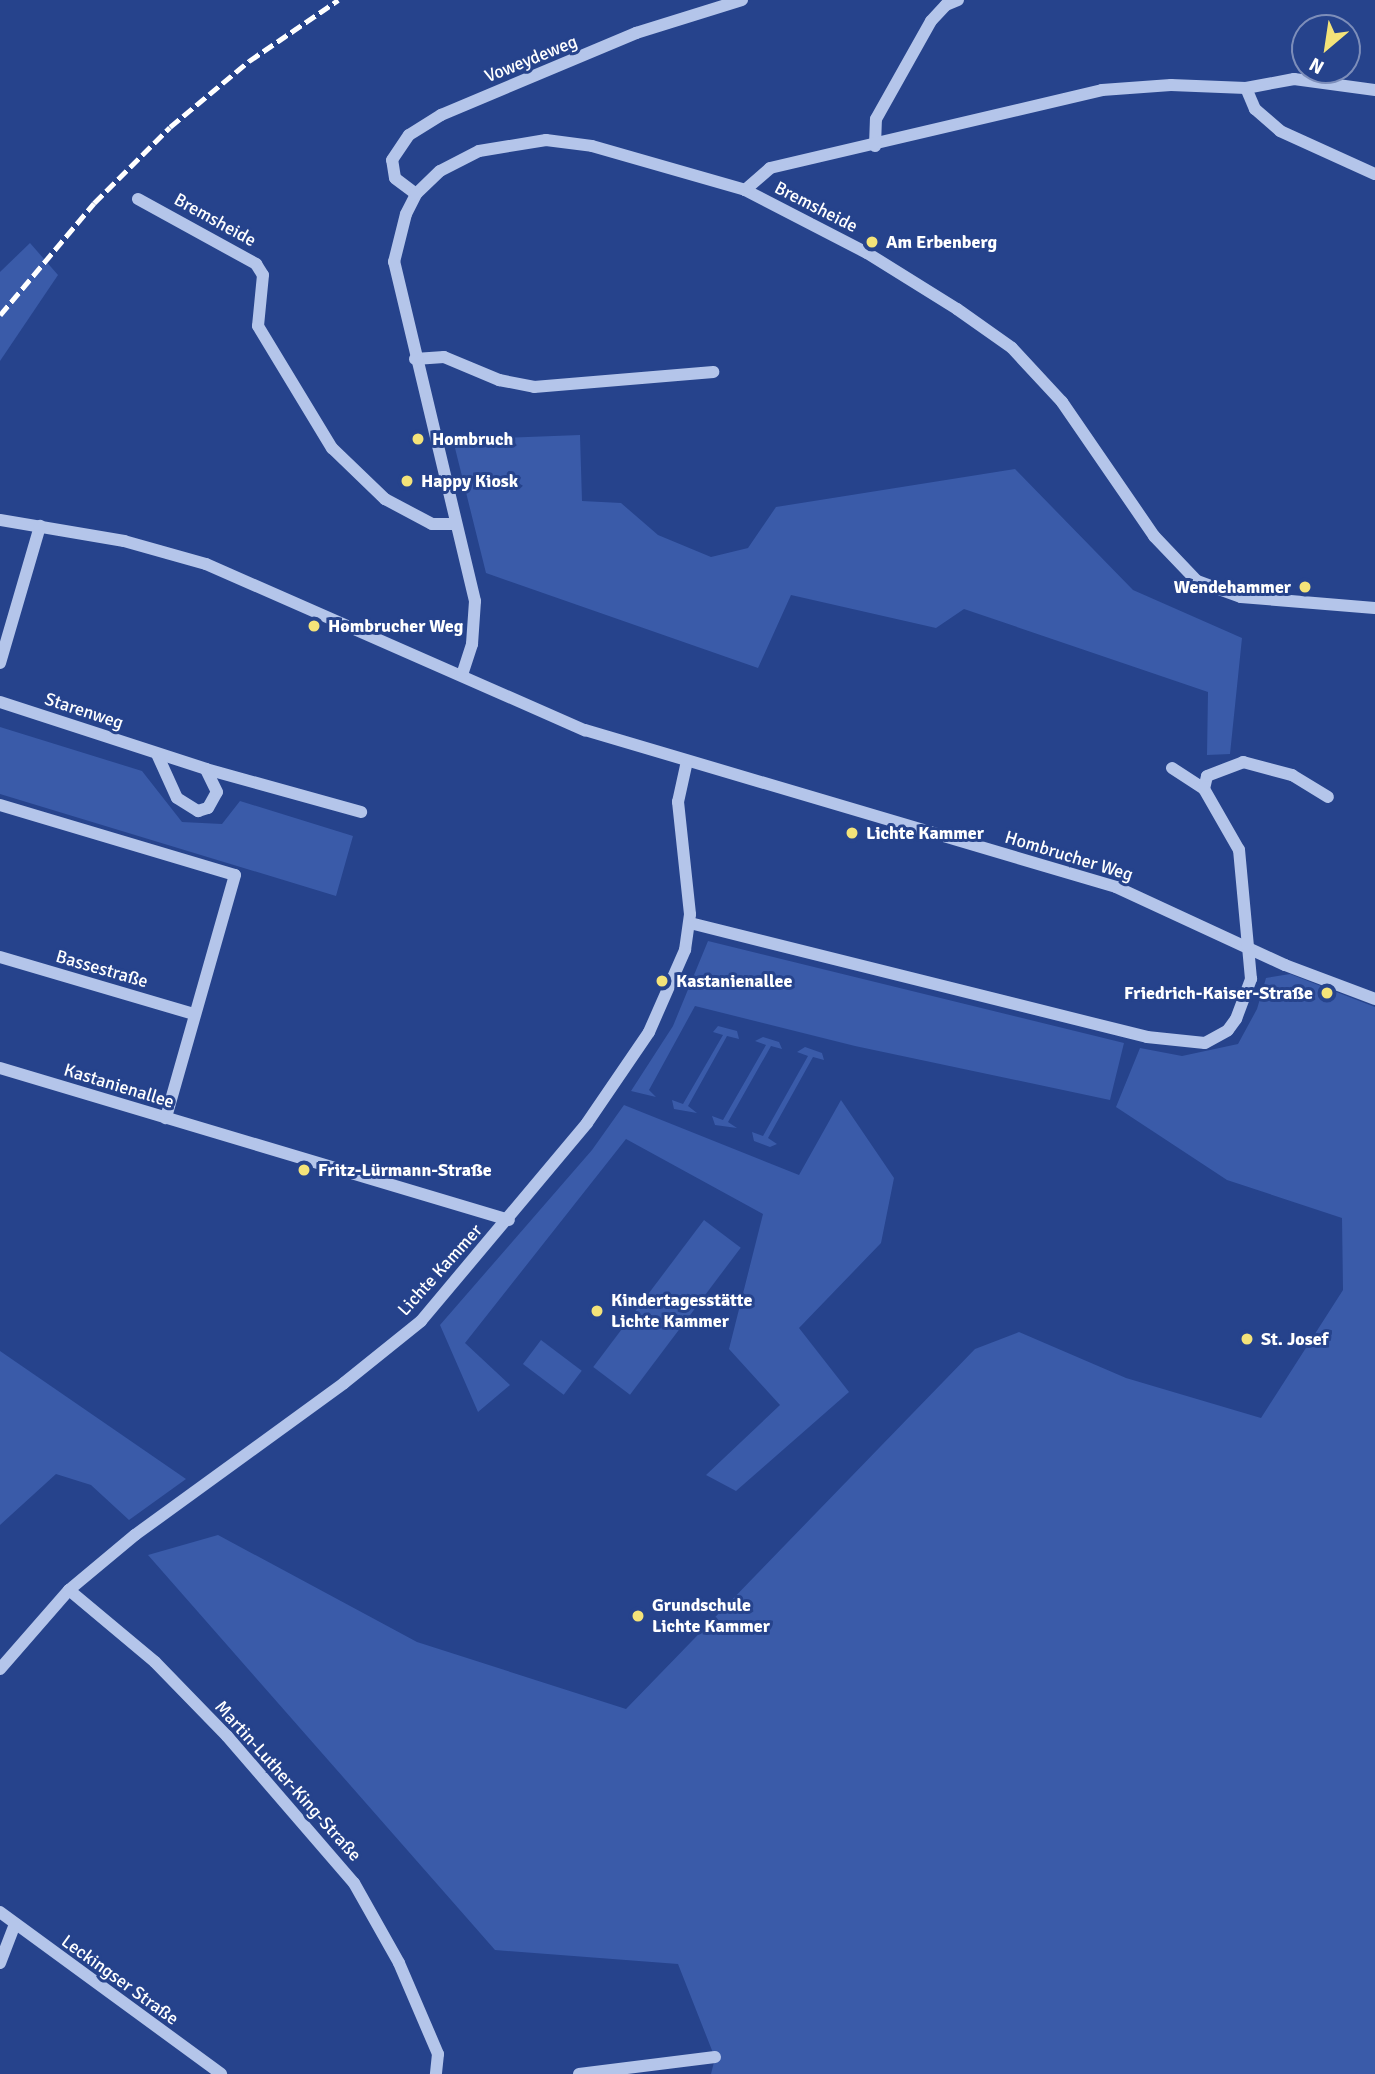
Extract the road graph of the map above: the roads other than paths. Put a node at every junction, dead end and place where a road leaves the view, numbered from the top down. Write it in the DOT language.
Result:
graph roads {
  1 [pos="742,0"];
  2 [pos="949,2"];
  3 [pos="1246,88"];
  4 [pos="1375,90"];
  5 [pos="875,146"];
  6 [pos="1375,174"];
  7 [pos="745,190"];
  8 [pos="416,194"];
  9 [pos="138,198"];
  10 [pos="415,359"];
  11 [pos="713,372"];
  12 [pos="0,520"];
  13 [pos="454,524"];
  14 [pos="40,526"];
  15 [pos="1375,608"];
  16 [pos="0,663"];
  17 [pos="461,675"];
  18 [pos="0,702"];
  19 [pos="157,754"];
  20 [pos="687,761"];
  21 [pos="1172,768"];
  22 [pos="206,769"];
  23 [pos="1204,789"];
  24 [pos="1328,797"];
  25 [pos="0,805"];
  26 [pos="360,813"];
  27 [pos="690,923"];
  28 [pos="1250,947"];
  29 [pos="0,957"];
  30 [pos="1375,999"];
  31 [pos="194,1014"];
  32 [pos="0,1068"];
  33 [pos="166,1118"];
  34 [pos="509,1220"];
  35 [pos="69,1591"];
  36 [pos="0,1669"];
  37 [pos="0,1912"];
  38 [pos="15,1924"];
  39 [pos="0,1963"];
  40 [pos="715,2057"];
  41 [pos="221,2074"];
  42 [pos="436,2074"];
  43 [pos="579,2074"];
  1 -- 8 [label="street, Voweydeweg"];
  2 -- 5 [label="street"];
  3 -- 4 [label="street"];
  3 -- 5 [label="street"];
  3 -- 6 [label="street"];
  5 -- 7 [label="street"];
  7 -- 8 [label="street, Bremsheide"];
  7 -- 15 [label="street, Bremsheide"];
  8 -- 10 [label="street, Bremsheide"];
  9 -- 13 [label="street, Bremsheide"];
  10 -- 11 [label="street"];
  10 -- 13 [label="street, Bremsheide"];
  12 -- 14 [label="street, Hombrucher Weg"];
  13 -- 17 [label="street, Bremsheide"];
  14 -- 16 [label="street"];
  14 -- 17 [label="street, Hombrucher Weg"];
  17 -- 20 [label="street, Hombrucher Weg"];
  18 -- 19 [label="street, Starenweg"];
  19 -- 22 [label="street, Starenweg"];
  19 -- 22 [label="street"];
  20 -- 27 [label="street, Lichte Kammer"];
  20 -- 28 [label="street, Hombrucher Weg"];
  21 -- 23 [label="street"];
  22 -- 26 [label="street, Starenweg"];
  23 -- 24 [label="street"];
  23 -- 28 [label="street"];
  25 -- 31 [label="street"];
  27 -- 28 [label="street"];
  27 -- 34 [label="street, Lichte Kammer"];
  28 -- 30 [label="street, Hombrucher Weg"];
  29 -- 31 [label="street, Bassestraße"];
  31 -- 33 [label="street"];
  32 -- 33 [label="street, Kastanienallee"];
  33 -- 34 [label="street, Kastanienallee"];
  34 -- 35 [label="street, Lichte Kammer"];
  35 -- 36 [label="street, Lichte Kammer"];
  35 -- 42 [label="street, Martin-Luther-King-Straße"];
  37 -- 38 [label="street, Leckingser Straße"];
  38 -- 39 [label="street"];
  38 -- 41 [label="street, Leckingser Straße"];
  40 -- 43 [label="street"];
}
